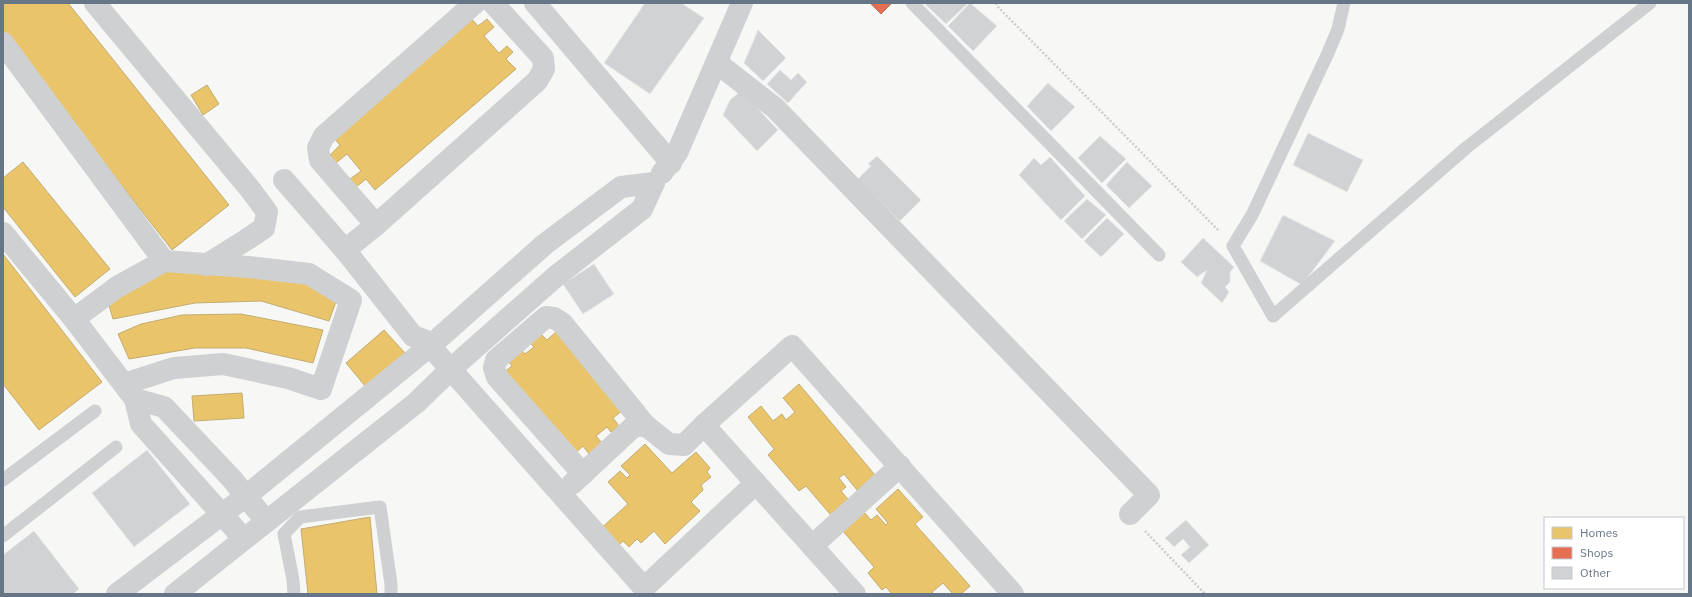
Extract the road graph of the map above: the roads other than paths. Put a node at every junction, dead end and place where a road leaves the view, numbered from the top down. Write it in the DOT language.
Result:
graph roads {
  1 [pos="95,3"];
  2 [pos="475,3"];
  3 [pos="493,3"];
  4 [pos="535,3"];
  5 [pos="742,3"];
  6 [pos="912,3"];
  7 [pos="1344,3"];
  8 [pos="1650,3"];
  9 [pos="3,43"];
  10 [pos="717,63"];
  11 [pos="671,163"];
  12 [pos="284,180"];
  13 [pos="654,182"];
  14 [pos="376,225"];
  15 [pos="3,233"];
  16 [pos="350,246"];
  17 [pos="1159,255"];
  18 [pos="164,261"];
  19 [pos="206,264"];
  20 [pos="74,319"];
  21 [pos="427,343"];
  22 [pos="451,369"];
  23 [pos="129,392"];
  24 [pos="95,410"];
  25 [pos="645,425"];
  26 [pos="704,425"];
  27 [pos="116,447"];
  28 [pos="900,466"];
  29 [pos="583,474"];
  30 [pos="3,480"];
  31 [pos="756,483"];
  32 [pos="561,494"];
  33 [pos="246,496"];
  34 [pos="222,514"];
  35 [pos="1130,514"];
  36 [pos="266,521"];
  37 [pos="3,536"];
  38 [pos="244,539"];
  39 [pos="812,546"];
  40 [pos="117,594"];
  41 [pos="174,594"];
  42 [pos="294,594"];
  43 [pos="391,594"];
  44 [pos="855,594"];
  45 [pos="1013,594"];
  1 -- 19 [label="street"];
  2 -- 14 [label="street"];
  3 -- 14 [label="street"];
  4 -- 11 [label="street"];
  5 -- 10 [label="street"];
  6 -- 17 [label="lane"];
  7 -- 8 [label="lane"];
  9 -- 18 [label="street"];
  10 -- 11 [label="street"];
  10 -- 35 [label="street"];
  11 -- 13 [label="street"];
  12 -- 16 [label="street"];
  13 -- 21 [label="street"];
  13 -- 22 [label="street"];
  14 -- 16 [label="street"];
  15 -- 20 [label="street"];
  16 -- 21 [label="street"];
  18 -- 19 [label="street"];
  18 -- 20 [label="street"];
  19 -- 23 [label="street"];
  20 -- 23 [label="street"];
  21 -- 22 [label="street"];
  21 -- 33 [label="street"];
  22 -- 32 [label="street"];
  22 -- 36 [label="street"];
  23 -- 33 [label="street"];
  23 -- 34 [label="street"];
  24 -- 30 [label="lane"];
  25 -- 26 [label="street"];
  25 -- 29 [label="street"];
  25 -- 29 [label="street"];
  26 -- 28 [label="street"];
  26 -- 31 [label="street"];
  27 -- 37 [label="lane"];
  28 -- 39 [label="street"];
  28 -- 45 [label="street"];
  29 -- 32 [label="street"];
  31 -- 32 [label="street"];
  31 -- 39 [label="street"];
  33 -- 34 [label="street"];
  33 -- 36 [label="street"];
  34 -- 38 [label="street"];
  34 -- 40 [label="street"];
  36 -- 38 [label="street"];
  38 -- 41 [label="street"];
  39 -- 44 [label="street"];
  42 -- 43 [label="lane"];
}
